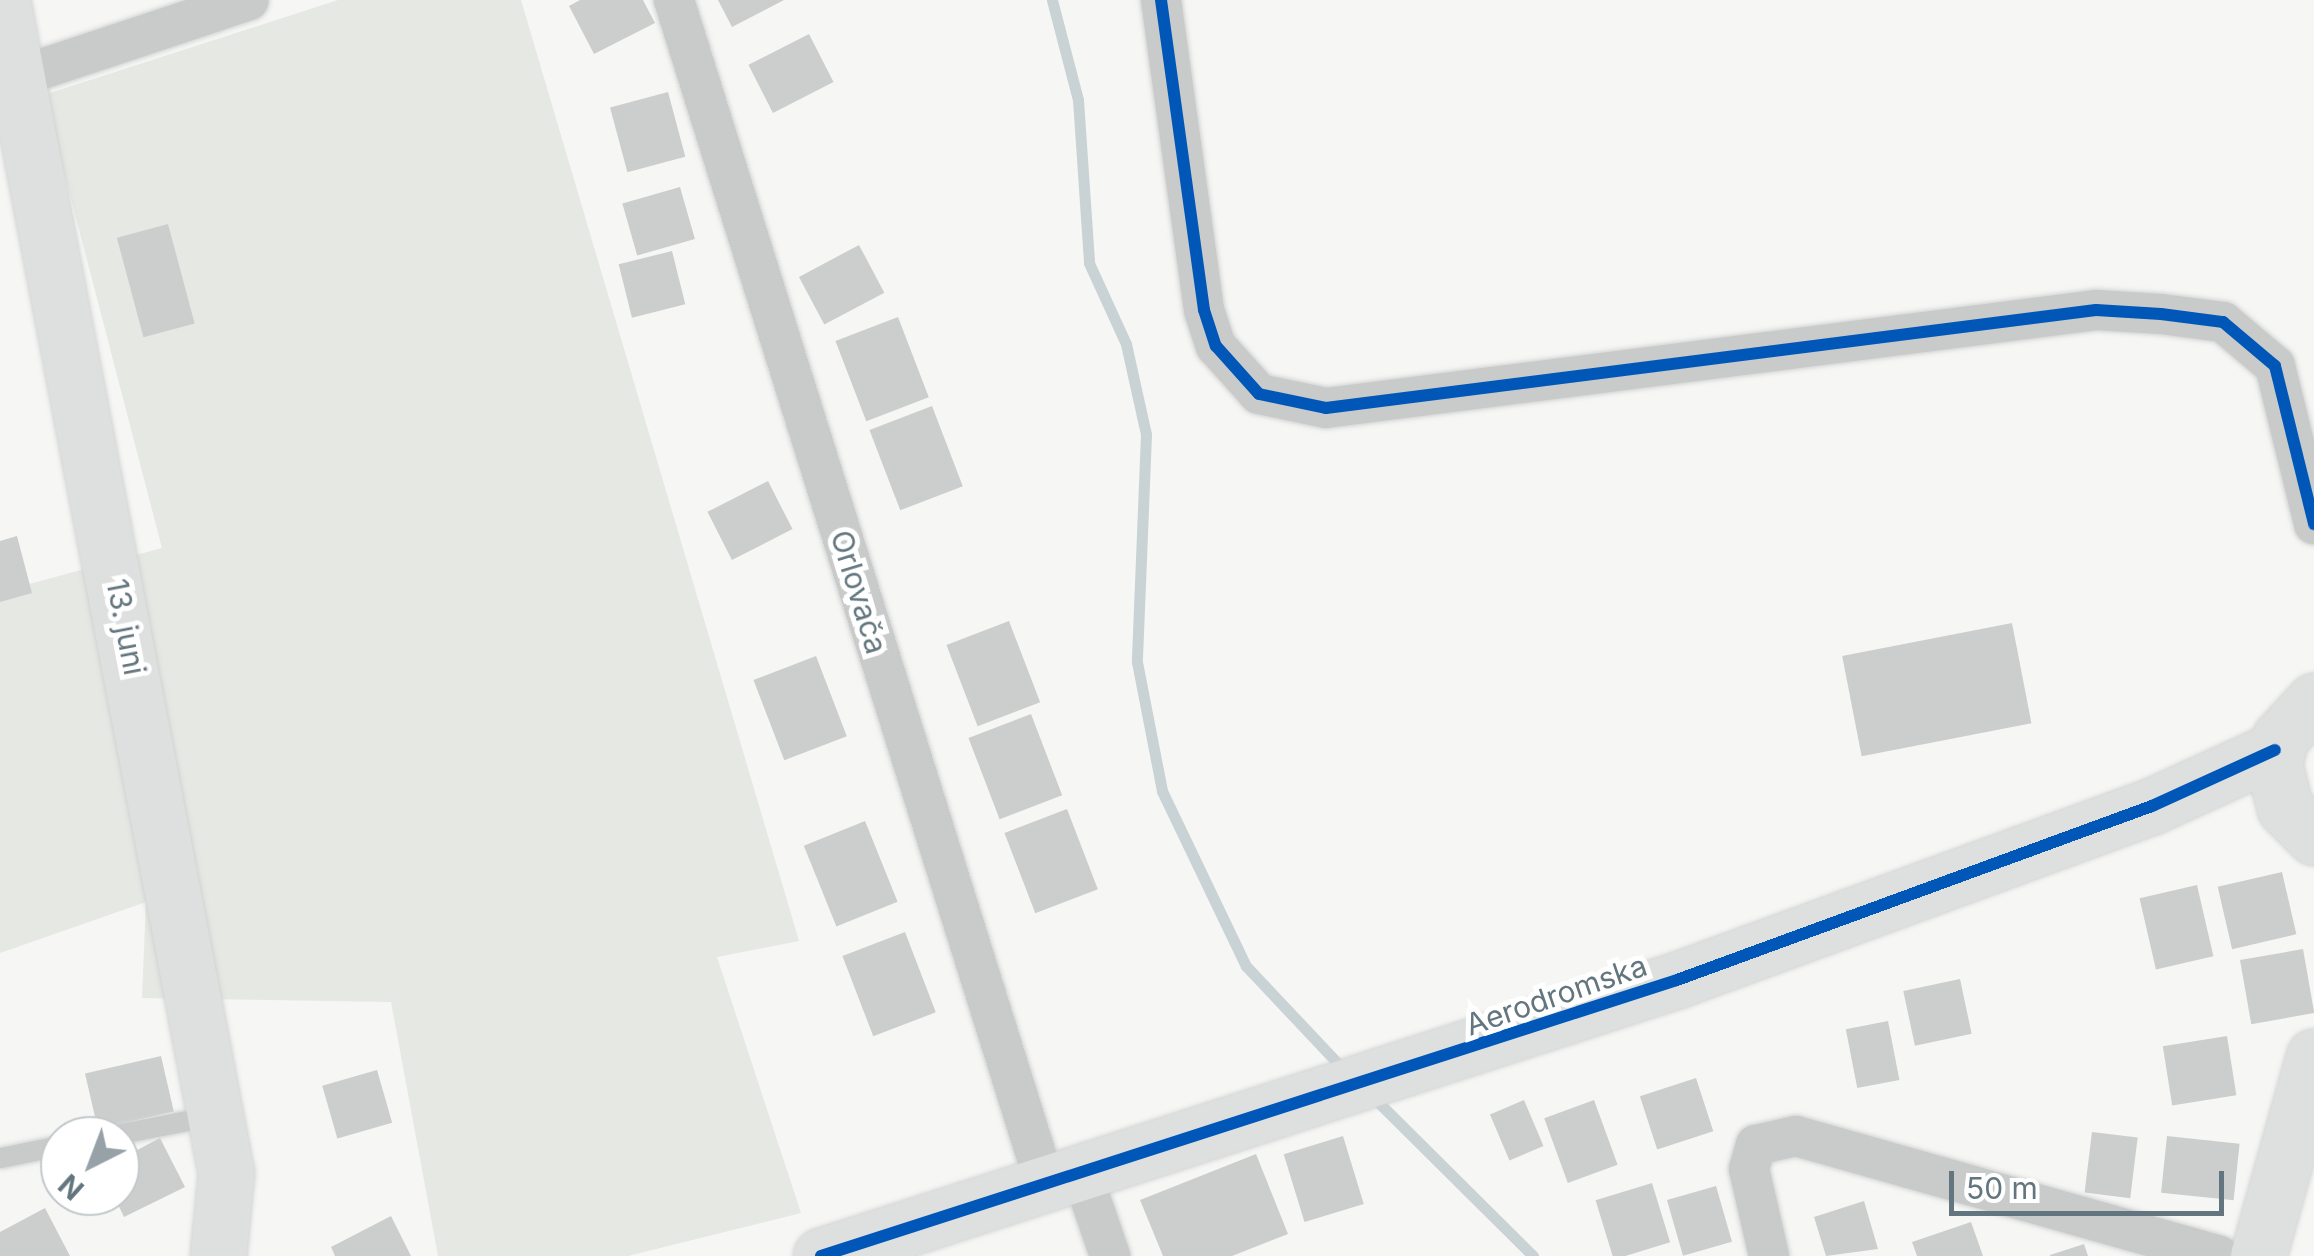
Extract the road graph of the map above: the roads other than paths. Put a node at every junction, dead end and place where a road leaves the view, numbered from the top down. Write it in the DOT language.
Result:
graph roads {
  1 [pos="2,0"];
  2 [pos="249,0"];
  3 [pos="674,0"];
  4 [pos="1160,0"];
  5 [pos="18,77"];
  6 [pos="2314,524"];
  7 [pos="2314,701"];
  8 [pos="2275,750"];
  9 [pos="2152,806"];
  10 [pos="2299,822"];
  11 [pos="2314,1057"];
  12 [pos="215,1115"];
  13 [pos="140,1130"];
  14 [pos="40,1150"];
  15 [pos="1,1158"];
  16 [pos="1064,1179"];
  17 [pos="834,1254"];
  18 [pos="218,1256"];
  19 [pos="1110,1256"];
  20 [pos="1769,1256"];
  21 [pos="2219,1256"];
  22 [pos="2258,1256"];
  1 -- 5 [label="street, 13. juni"];
  2 -- 5 [label="street"];
  3 -- 16 [label="street, Orlovača"];
  4 -- 6 [label="street"];
  5 -- 12 [label="street, 13. juni"];
  7 -- 8 [label="street"];
  8 -- 9 [label="street, Aerodromska"];
  8 -- 10 [label="street"];
  9 -- 10 [label="street, Aerodromska"];
  9 -- 16 [label="street, Aerodromska"];
  11 -- 22 [label="street"];
  12 -- 13 [label="lane"];
  12 -- 18 [label="street, 13. juni"];
  14 -- 15 [label="lane"];
  16 -- 17 [label="street, Aerodromska"];
  16 -- 19 [label="street, Orlovača"];
  20 -- 21 [label="street"];
}
